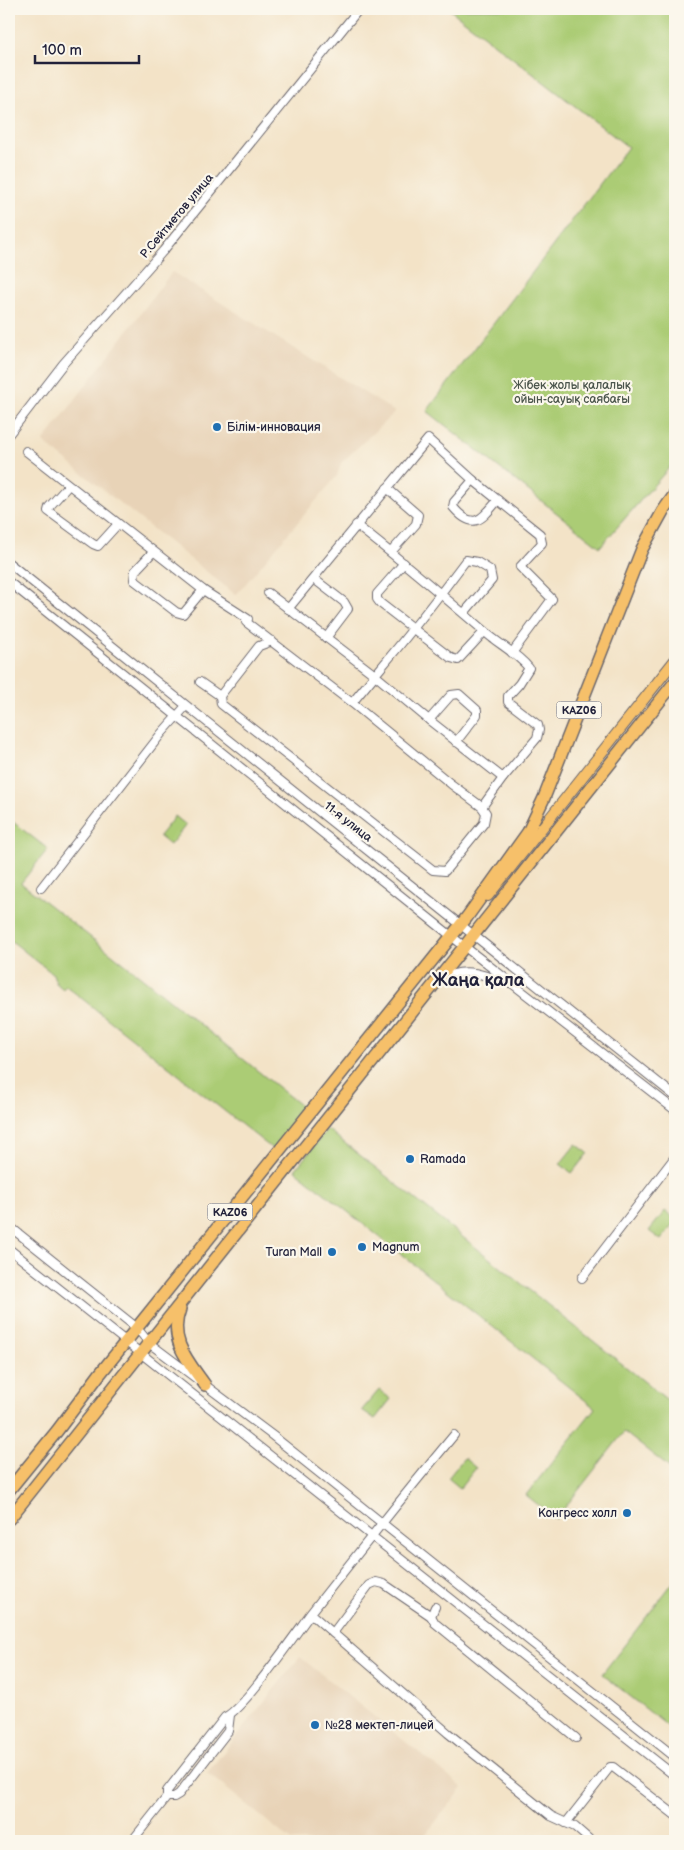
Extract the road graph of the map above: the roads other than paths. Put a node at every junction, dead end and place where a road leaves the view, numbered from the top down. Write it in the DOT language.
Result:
graph roads {
  1 [pos="359,9"];
  2 [pos="9,434"];
  3 [pos="26,451"];
  4 [pos="473,480"];
  5 [pos="68,486"];
  6 [pos="387,488"];
  7 [pos="675,494"];
  8 [pos="498,500"];
  9 [pos="118,524"];
  10 [pos="356,525"];
  11 [pos="153,552"];
  12 [pos="391,552"];
  13 [pos="404,562"];
  14 [pos="9,563"];
  15 [pos="314,579"];
  16 [pos="9,582"];
  17 [pos="202,590"];
  18 [pos="268,593"];
  19 [pos="441,594"];
  20 [pos="288,608"];
  21 [pos="464,612"];
  22 [pos="414,628"];
  23 [pos="484,632"];
  24 [pos="326,638"];
  25 [pos="272,641"];
  26 [pos="512,653"];
  27 [pos="675,660"];
  28 [pos="375,675"];
  29 [pos="200,682"];
  30 [pos="675,682"];
  31 [pos="220,696"];
  32 [pos="352,703"];
  33 [pos="186,707"];
  34 [pos="177,716"];
  35 [pos="428,720"];
  36 [pos="456,742"];
  37 [pos="503,778"];
  38 [pos="482,807"];
  39 [pos="41,888"];
  40 [pos="464,921"];
  41 [pos="475,935"];
  42 [pos="452,936"];
  43 [pos="465,947"];
  44 [pos="435,984"];
  45 [pos="514,985"];
  46 [pos="675,1096"];
  47 [pos="675,1110"];
  48 [pos="675,1157"];
  49 [pos="9,1226"];
  50 [pos="9,1249"];
  51 [pos="582,1278"];
  52 [pos="183,1300"];
  53 [pos="137,1328"];
  54 [pos="125,1343"];
  55 [pos="149,1343"];
  56 [pos="140,1354"];
  57 [pos="205,1386"];
  58 [pos="454,1435"];
  59 [pos="9,1490"];
  60 [pos="9,1520"];
  61 [pos="383,1523"];
  62 [pos="373,1536"];
  63 [pos="435,1607"];
  64 [pos="311,1614"];
  65 [pos="431,1616"];
  66 [pos="333,1634"];
  67 [pos="576,1738"];
  68 [pos="675,1757"];
  69 [pos="675,1776"];
  70 [pos="675,1814"];
  71 [pos="566,1823"];
  72 [pos="132,1841"];
  73 [pos="591,1841"];
  1 -- 2 [label="street, Р.Сейтметов улица"];
  3 -- 5 [label="street"];
  4 -- 6 [label="street"];
  4 -- 8 [label="street"];
  4 -- 8 [label="street"];
  5 -- 9 [label="street"];
  5 -- 9 [label="street"];
  6 -- 10 [label="street"];
  6 -- 12 [label="street"];
  7 -- 40 [label="highway, KАZ06"];
  8 -- 26 [label="street"];
  9 -- 11 [label="street"];
  10 -- 12 [label="street"];
  10 -- 15 [label="street"];
  11 -- 17 [label="street"];
  11 -- 17 [label="street"];
  12 -- 13 [label="street"];
  13 -- 19 [label="street"];
  13 -- 22 [label="street"];
  14 -- 33 [label="street, 11-я улица"];
  15 -- 20 [label="street"];
  15 -- 24 [label="street"];
  16 -- 34 [label="street, 11-я улица"];
  17 -- 25 [label="street"];
  18 -- 20 [label="street"];
  19 -- 21 [label="street"];
  19 -- 21 [label="street"];
  19 -- 22 [label="street"];
  20 -- 24 [label="street"];
  21 -- 23 [label="street"];
  22 -- 23 [label="street"];
  22 -- 28 [label="street"];
  23 -- 26 [label="street"];
  24 -- 28 [label="street"];
  25 -- 31 [label="street"];
  25 -- 32 [label="street"];
  26 -- 37 [label="street"];
  27 -- 40 [label="main road, KАZ06"];
  28 -- 32 [label="street"];
  28 -- 35 [label="street"];
  29 -- 31 [label="street"];
  30 -- 41 [label="highway, KАZ06"];
  31 -- 38 [label="street"];
  32 -- 38 [label="street"];
  33 -- 34 [label="street"];
  33 -- 40 [label="street, 11-я улица"];
  34 -- 39 [label="street"];
  34 -- 42 [label="street, 11-я улица"];
  35 -- 36 [label="street"];
  35 -- 36 [label="street"];
  36 -- 37 [label="street"];
  37 -- 38 [label="street"];
  40 -- 41 [label="street, 11-я улица"];
  40 -- 42 [label="highway, KАZ06"];
  41 -- 43 [label="highway, KАZ06"];
  41 -- 46 [label="street, 11-я улица"];
  42 -- 43 [label="street, 11-я улица"];
  42 -- 53 [label="highway, KАZ06"];
  43 -- 44 [label="highway, KАZ06"];
  43 -- 45 [label="street, 11-я улица"];
  44 -- 45 [label="street"];
  44 -- 52 [label="highway, KАZ06"];
  45 -- 47 [label="street, 11-я улица"];
  48 -- 51 [label="street"];
  49 -- 53 [label="street"];
  50 -- 54 [label="street"];
  52 -- 55 [label="highway, KАZ06"];
  52 -- 57 [label="highway"];
  53 -- 54 [label="highway, KАZ06"];
  53 -- 55 [label="street"];
  54 -- 56 [label="street"];
  54 -- 59 [label="highway, KАZ06"];
  55 -- 56 [label="highway, KАZ06"];
  55 -- 57 [label="street"];
  56 -- 60 [label="highway, KАZ06"];
  56 -- 62 [label="street"];
  57 -- 61 [label="street"];
  58 -- 61 [label="street"];
  61 -- 62 [label="street"];
  61 -- 68 [label="street"];
  62 -- 64 [label="street"];
  62 -- 69 [label="street"];
  63 -- 65 [label="street"];
  64 -- 66 [label="street"];
  64 -- 72 [label="street"];
  65 -- 66 [label="street"];
  65 -- 67 [label="street"];
  66 -- 71 [label="street"];
  70 -- 71 [label="street"];
  71 -- 73 [label="street"];
}
